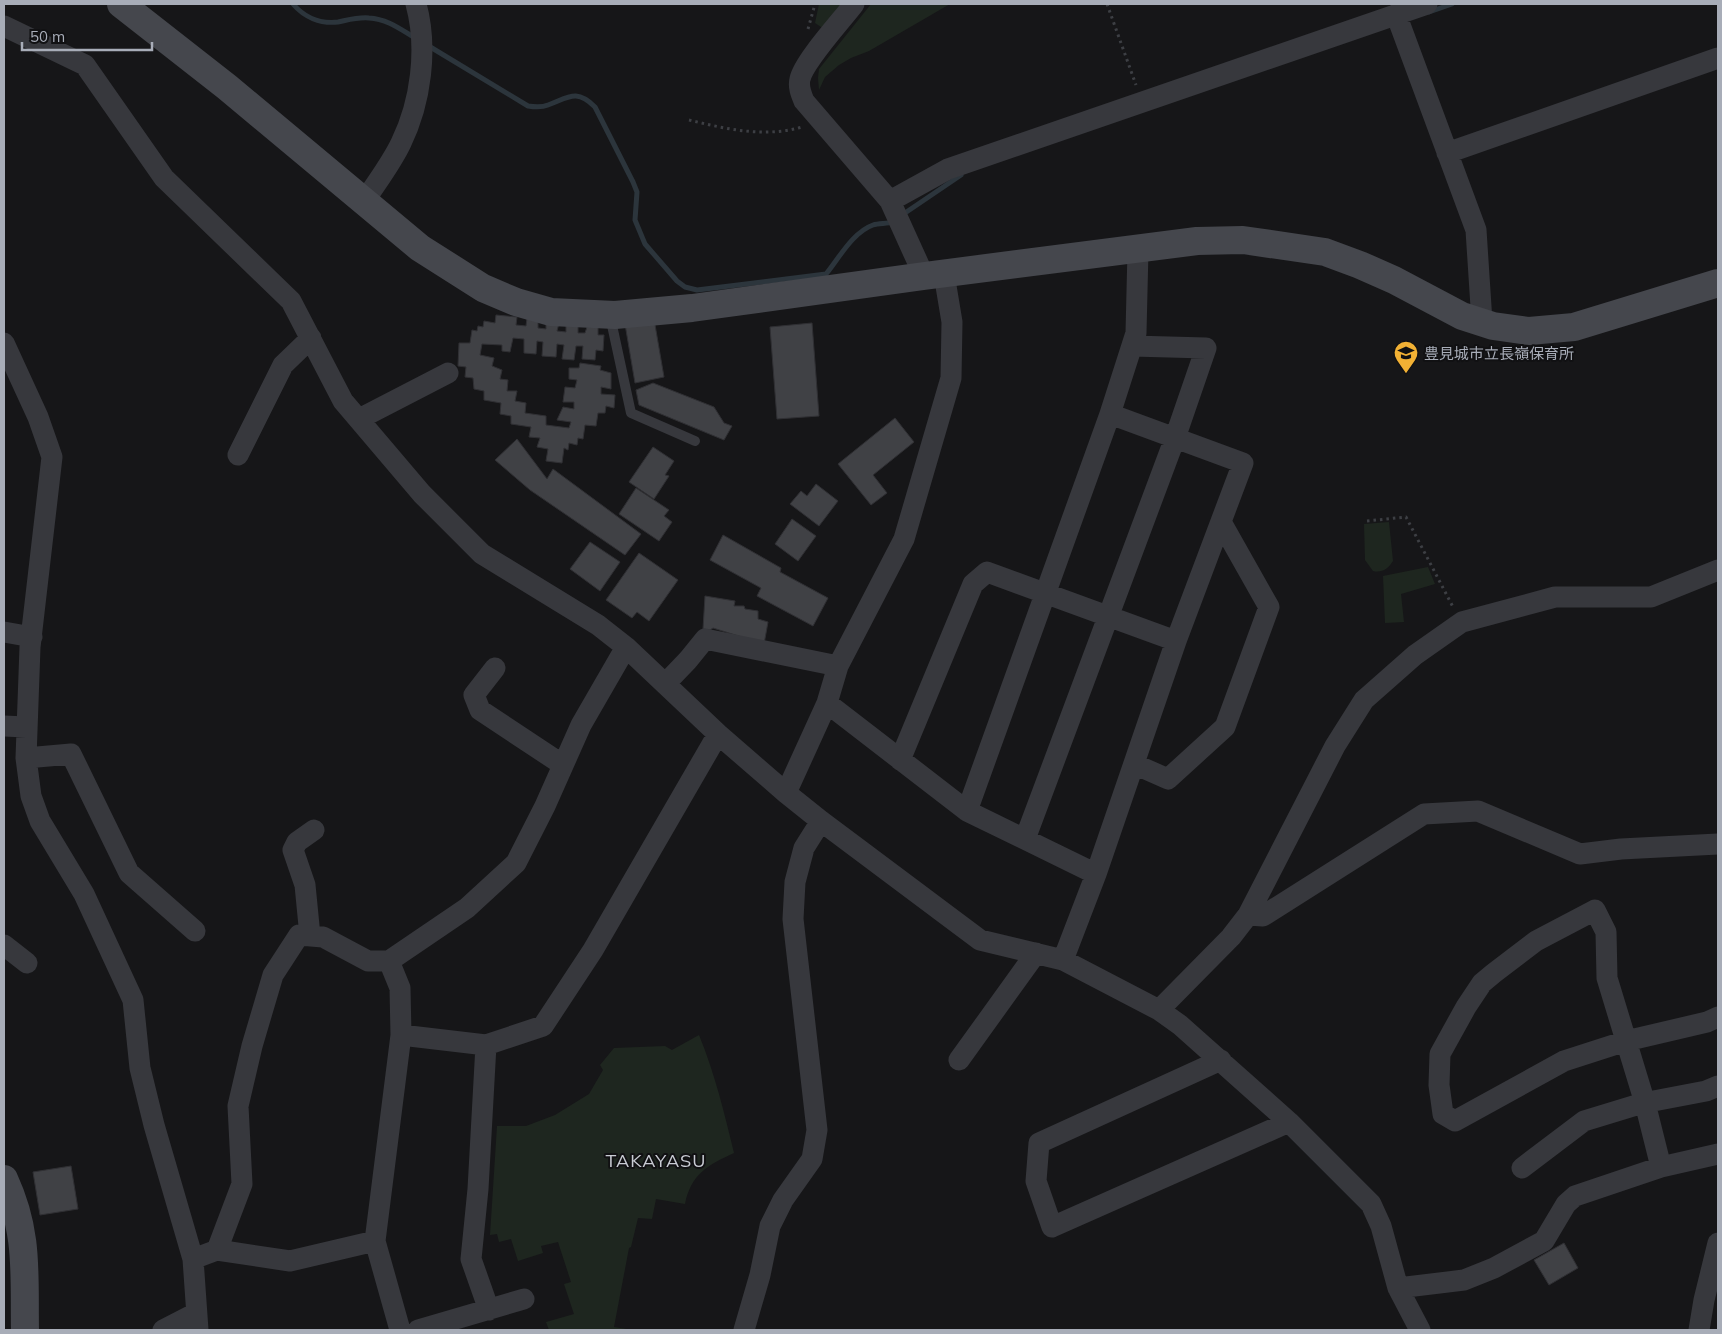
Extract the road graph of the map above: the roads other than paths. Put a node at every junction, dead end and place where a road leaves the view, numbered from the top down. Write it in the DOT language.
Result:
graph roads {
  1 [pos="121,4"];
  2 [pos="416,4"];
  3 [pos="854,4"];
  4 [pos="1427,4"];
  5 [pos="1396,14"];
  6 [pos="4,26"];
  7 [pos="1718,58"];
  8 [pos="1447,153"];
  9 [pos="364,202"];
  10 [pos="890,202"];
  11 [pos="1138,250"];
  12 [pos="934,275"];
  13 [pos="1718,283"];
  14 [pos="609,314"];
  15 [pos="1482,322"];
  16 [pos="311,338"];
  17 [pos="4,342"];
  18 [pos="1132,346"];
  19 [pos="448,373"];
  20 [pos="1110,414"];
  21 [pos="359,420"];
  22 [pos="1175,438"];
  23 [pos="695,441"];
  24 [pos="238,455"];
  25 [pos="1221,522"];
  26 [pos="1718,570"];
  27 [pos="1045,594"];
  28 [pos="1108,616"];
  29 [pos="4,632"];
  30 [pos="32,637"];
  31 [pos="1176,641"];
  32 [pos="626,647"];
  33 [pos="838,666"];
  34 [pos="495,668"];
  35 [pos="665,684"];
  36 [pos="827,703"];
  37 [pos="4,726"];
  38 [pos="26,727"];
  39 [pos="718,734"];
  40 [pos="26,758"];
  41 [pos="900,760"];
  42 [pos="1134,764"];
  43 [pos="563,765"];
  44 [pos="786,793"];
  45 [pos="967,812"];
  46 [pos="821,821"];
  47 [pos="314,830"];
  48 [pos="1025,839"];
  49 [pos="1718,844"];
  50 [pos="1096,874"];
  51 [pos="1248,915"];
  52 [pos="194,931"];
  53 [pos="310,936"];
  54 [pos="4,945"];
  55 [pos="1036,953"];
  56 [pos="1063,960"];
  57 [pos="389,961"];
  58 [pos="27,963"];
  59 [pos="1159,1010"];
  60 [pos="1718,1017"];
  61 [pos="401,1035"];
  62 [pos="1626,1041"];
  63 [pos="486,1045"];
  64 [pos="959,1060"];
  65 [pos="1221,1060"];
  66 [pos="1718,1086"];
  67 [pos="1645,1103"];
  68 [pos="1289,1122"];
  69 [pos="1718,1154"];
  70 [pos="1661,1167"];
  71 [pos="1522,1168"];
  72 [pos="4,1179"];
  73 [pos="12,1224"];
  74 [pos="374,1241"];
  75 [pos="1718,1243"];
  76 [pos="217,1250"];
  77 [pos="193,1259"];
  78 [pos="1398,1288"];
  79 [pos="524,1299"];
  80 [pos="489,1310"];
  81 [pos="197,1322"];
  82 [pos="25,1330"];
  83 [pos="163,1330"];
  84 [pos="400,1330"];
  85 [pos="418,1330"];
  86 [pos="744,1330"];
  87 [pos="1420,1330"];
  88 [pos="1699,1330"];
  1 -- 9 [label="street"];
  2 -- 9 [label="street"];
  3 -- 10 [label="street"];
  4 -- 5 [label="street"];
  5 -- 8 [label="street"];
  5 -- 10 [label="street"];
  6 -- 16 [label="street"];
  7 -- 8 [label="street"];
  8 -- 15 [label="street"];
  9 -- 14 [label="street"];
  10 -- 12 [label="street"];
  11 -- 12 [label="street"];
  11 -- 15 [label="street"];
  11 -- 18 [label="street"];
  12 -- 14 [label="street"];
  12 -- 33 [label="street"];
  13 -- 15 [label="street"];
  14 -- 23 [label="lane"];
  16 -- 21 [label="street"];
  16 -- 24 [label="street"];
  17 -- 30 [label="street"];
  18 -- 20 [label="street"];
  18 -- 22 [label="street"];
  19 -- 21 [label="street"];
  20 -- 22 [label="street"];
  20 -- 27 [label="street"];
  21 -- 32 [label="street"];
  22 -- 25 [label="street"];
  22 -- 28 [label="street"];
  25 -- 31 [label="street"];
  25 -- 42 [label="street"];
  26 -- 51 [label="street"];
  27 -- 28 [label="street"];
  27 -- 41 [label="street"];
  27 -- 45 [label="street"];
  28 -- 31 [label="street"];
  28 -- 48 [label="street"];
  29 -- 30 [label="street"];
  30 -- 38 [label="street"];
  31 -- 42 [label="street"];
  32 -- 35 [label="street"];
  32 -- 43 [label="street"];
  33 -- 35 [label="street"];
  33 -- 36 [label="street"];
  34 -- 43 [label="street"];
  35 -- 39 [label="street"];
  36 -- 41 [label="street"];
  36 -- 44 [label="street"];
  37 -- 38 [label="street"];
  38 -- 40 [label="street"];
  39 -- 44 [label="street"];
  39 -- 63 [label="street"];
  40 -- 52 [label="street"];
  40 -- 77 [label="street"];
  41 -- 45 [label="street"];
  42 -- 50 [label="street"];
  43 -- 57 [label="street"];
  44 -- 46 [label="street"];
  45 -- 48 [label="street"];
  46 -- 55 [label="street"];
  46 -- 86 [label="street"];
  47 -- 53 [label="street"];
  48 -- 50 [label="street"];
  49 -- 51 [label="street"];
  50 -- 56 [label="street"];
  51 -- 59 [label="street"];
  53 -- 57 [label="street"];
  53 -- 76 [label="street"];
  54 -- 58 [label="street"];
  55 -- 56 [label="street"];
  55 -- 64 [label="street"];
  56 -- 59 [label="street"];
  57 -- 61 [label="street"];
  59 -- 65 [label="street"];
  60 -- 62 [label="street"];
  61 -- 63 [label="street"];
  61 -- 74 [label="street"];
  62 -- 62 [label="street"];
  62 -- 67 [label="street"];
  63 -- 80 [label="street"];
  65 -- 68 [label="street"];
  65 -- 68 [label="street"];
  66 -- 67 [label="street"];
  67 -- 70 [label="street"];
  67 -- 71 [label="street"];
  68 -- 78 [label="street"];
  69 -- 70 [label="street"];
  70 -- 78 [label="street"];
  72 -- 73 [label="street"];
  73 -- 82 [label="street"];
  74 -- 76 [label="street"];
  74 -- 84 [label="street"];
  75 -- 88 [label="street"];
  76 -- 77 [label="street"];
  77 -- 81 [label="street"];
  78 -- 87 [label="street"];
  79 -- 80 [label="street"];
  80 -- 85 [label="street"];
  81 -- 83 [label="street"];
}
